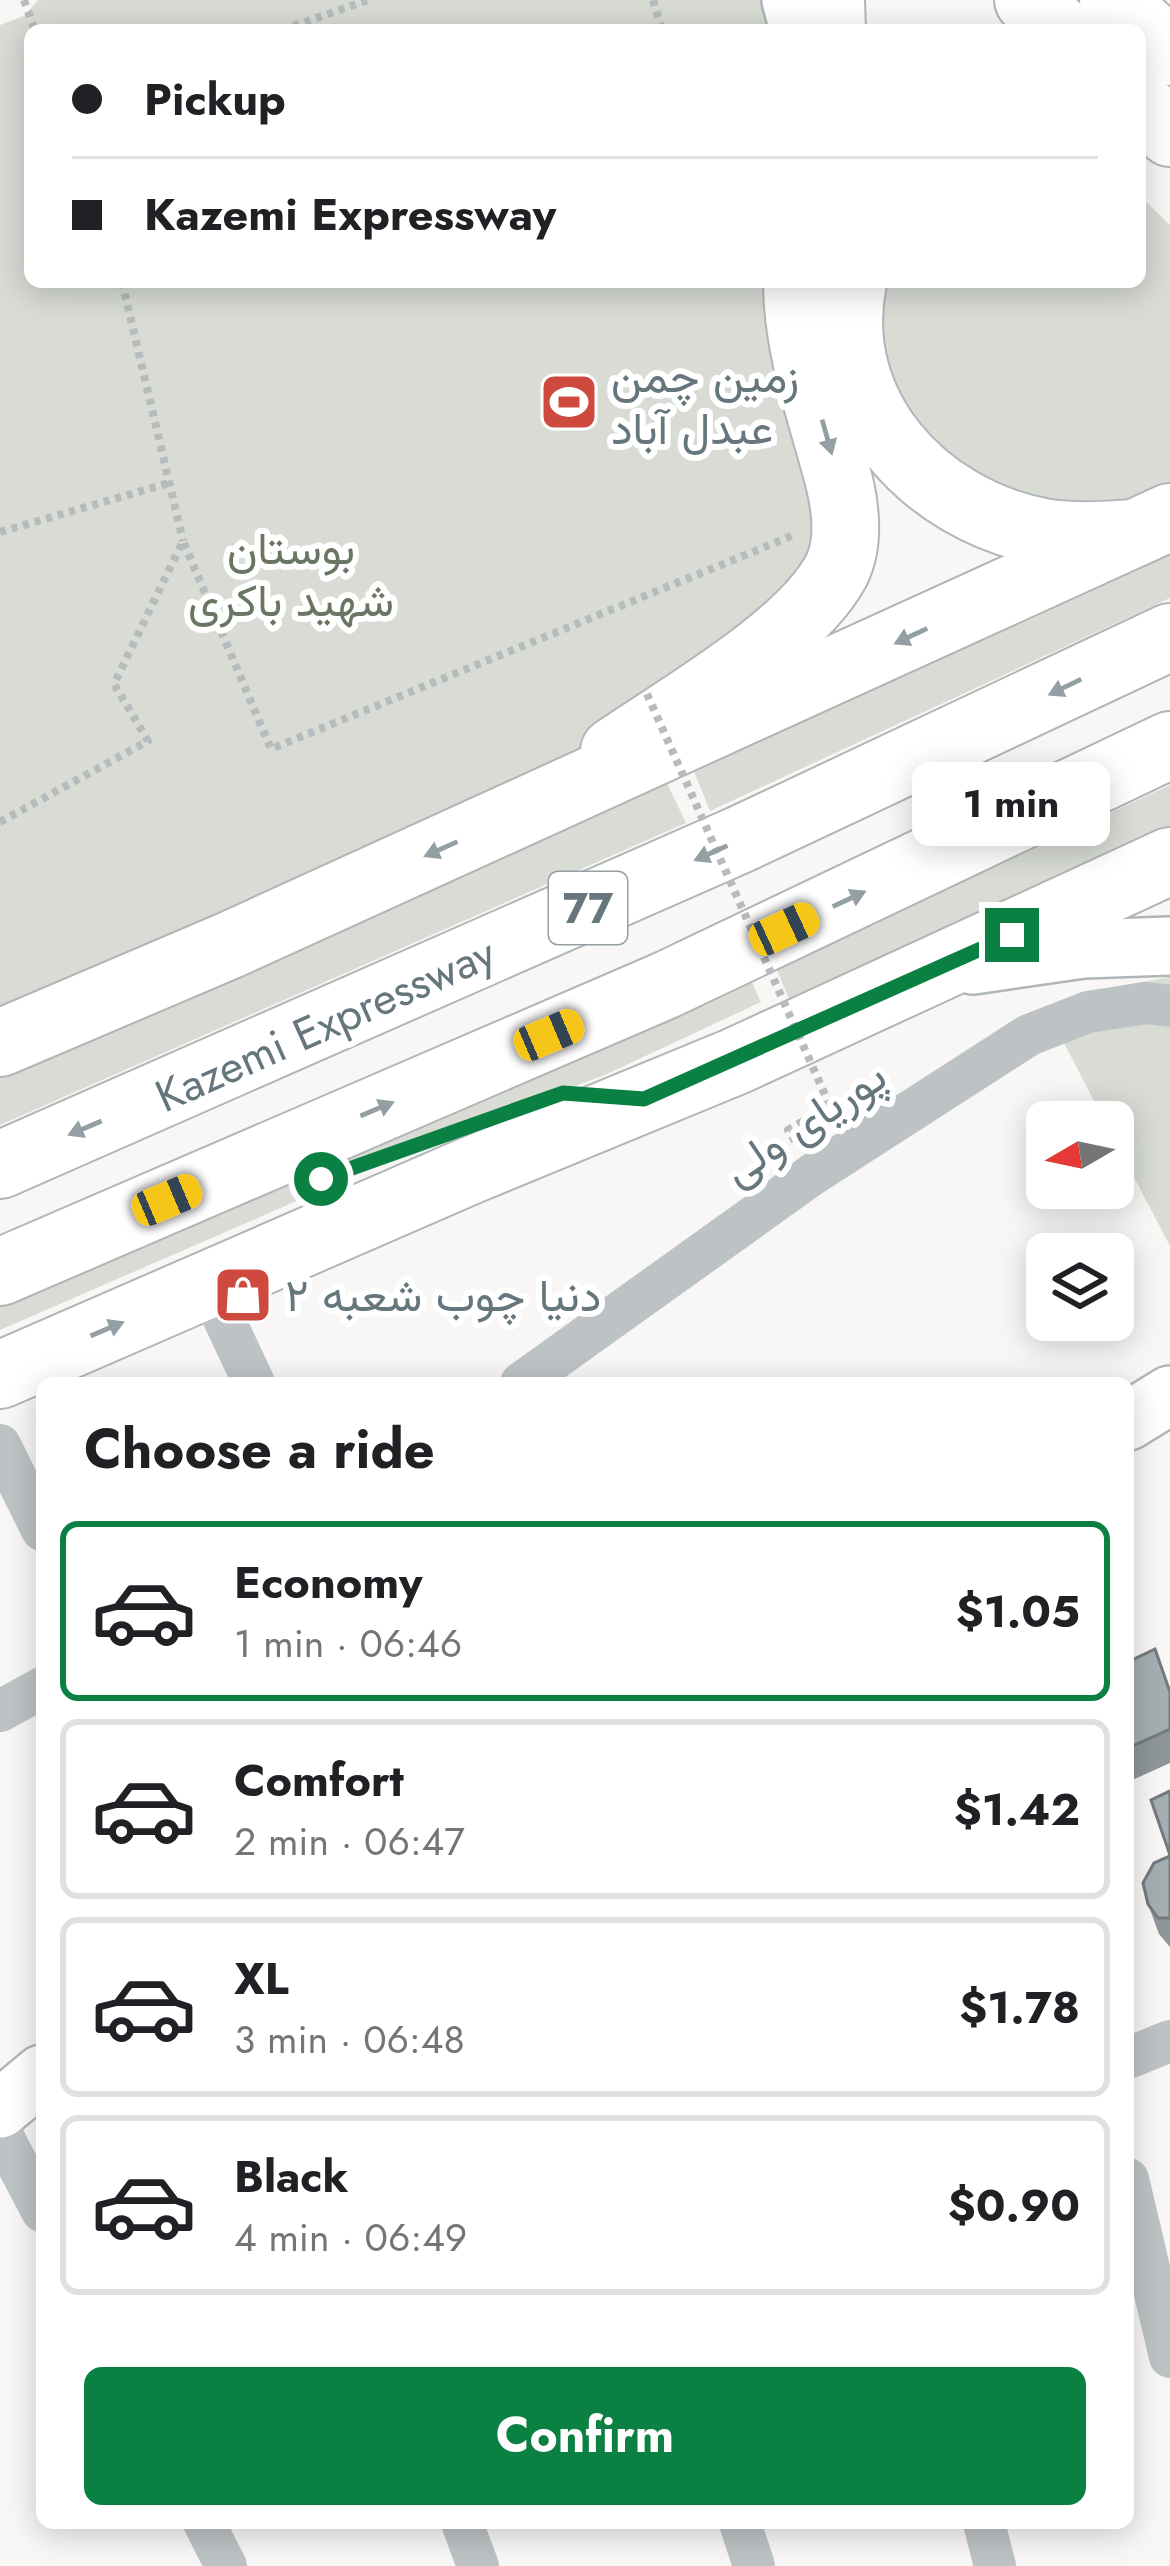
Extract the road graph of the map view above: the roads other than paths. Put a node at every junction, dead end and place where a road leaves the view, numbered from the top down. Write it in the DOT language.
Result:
graph roads {
  1 [pos="1028,0"];
  2 [pos="1113,0"];
  3 [pos="1054,24"];
  4 [pos="1139,24"];
  5 [pos="1146,30"];
  6 [pos="1170,52"];
  7 [pos="1146,111"];
  8 [pos="1170,133"];
  9 [pos="797,288"];
  10 [pos="852,288"];
  11 [pos="1153,525"];
  12 [pos="1170,637"];
  13 [pos="1170,745"];
  14 [pos="532,808"];
  15 [pos="1156,874"];
  16 [pos="1170,946"];
  17 [pos="933,970"];
  18 [pos="1170,1006"];
  19 [pos="0,1043"];
  20 [pos="644,1099"];
  21 [pos="250,1164"];
  22 [pos="0,1165"];
  23 [pos="0,1272"];
  24 [pos="208,1285"];
  25 [pos="0,1375"];
  26 [pos="251,1377"];
  27 [pos="529,1377"];
  28 [pos="1170,1395"];
  29 [pos="1134,1417"];
  30 [pos="0,1445"];
  31 [pos="36,1518"];
  32 [pos="36,1691"];
  33 [pos="0,1711"];
  34 [pos="1170,2041"];
  35 [pos="1134,2056"];
  36 [pos="10,2100"];
  37 [pos="36,2190"];
  38 [pos="1134,2204"];
  39 [pos="1170,2357"];
  40 [pos="207,2529"];
  41 [pos="464,2529"];
  42 [pos="742,2529"];
  43 [pos="986,2529"];
  44 [pos="226,2566"];
  45 [pos="478,2566"];
  46 [pos="754,2566"];
  47 [pos="995,2566"];
  1 -- 3 [label="main road"];
  2 -- 4 [label="main road"];
  5 -- 6 [label="main road"];
  7 -- 8 [label="main road"];
  9 -- 14 [label="main road, one-way"];
  10 -- 11 [label="main road"];
  11 -- 14 [label="main road, one-way"];
  12 -- 22 [label="main road, Kazemi Expressway / 77, one-way"];
  21 -- 13 [label="main road, 77, one-way"];
  14 -- 19 [label="main road, one-way"];
  15 -- 17 [label="main road"];
  16 -- 17 [label="street"];
  17 -- 20 [label="main road"];
  18 -- 27 [label="street, پوریای ولی"];
  20 -- 21 [label="main road"];
  20 -- 24 [label="main road"];
  21 -- 23 [label="main road, 77"];
  25 -- 24 [label="main road, one-way"];
  24 -- 26 [label="street"];
  28 -- 29 [label="street"];
  30 -- 31 [label="street"];
  32 -- 33 [label="street"];
  34 -- 35 [label="street"];
  36 -- 37 [label="street"];
  38 -- 39 [label="street"];
  40 -- 44 [label="street"];
  41 -- 45 [label="street"];
  42 -- 46 [label="street"];
  43 -- 47 [label="street"];
}
